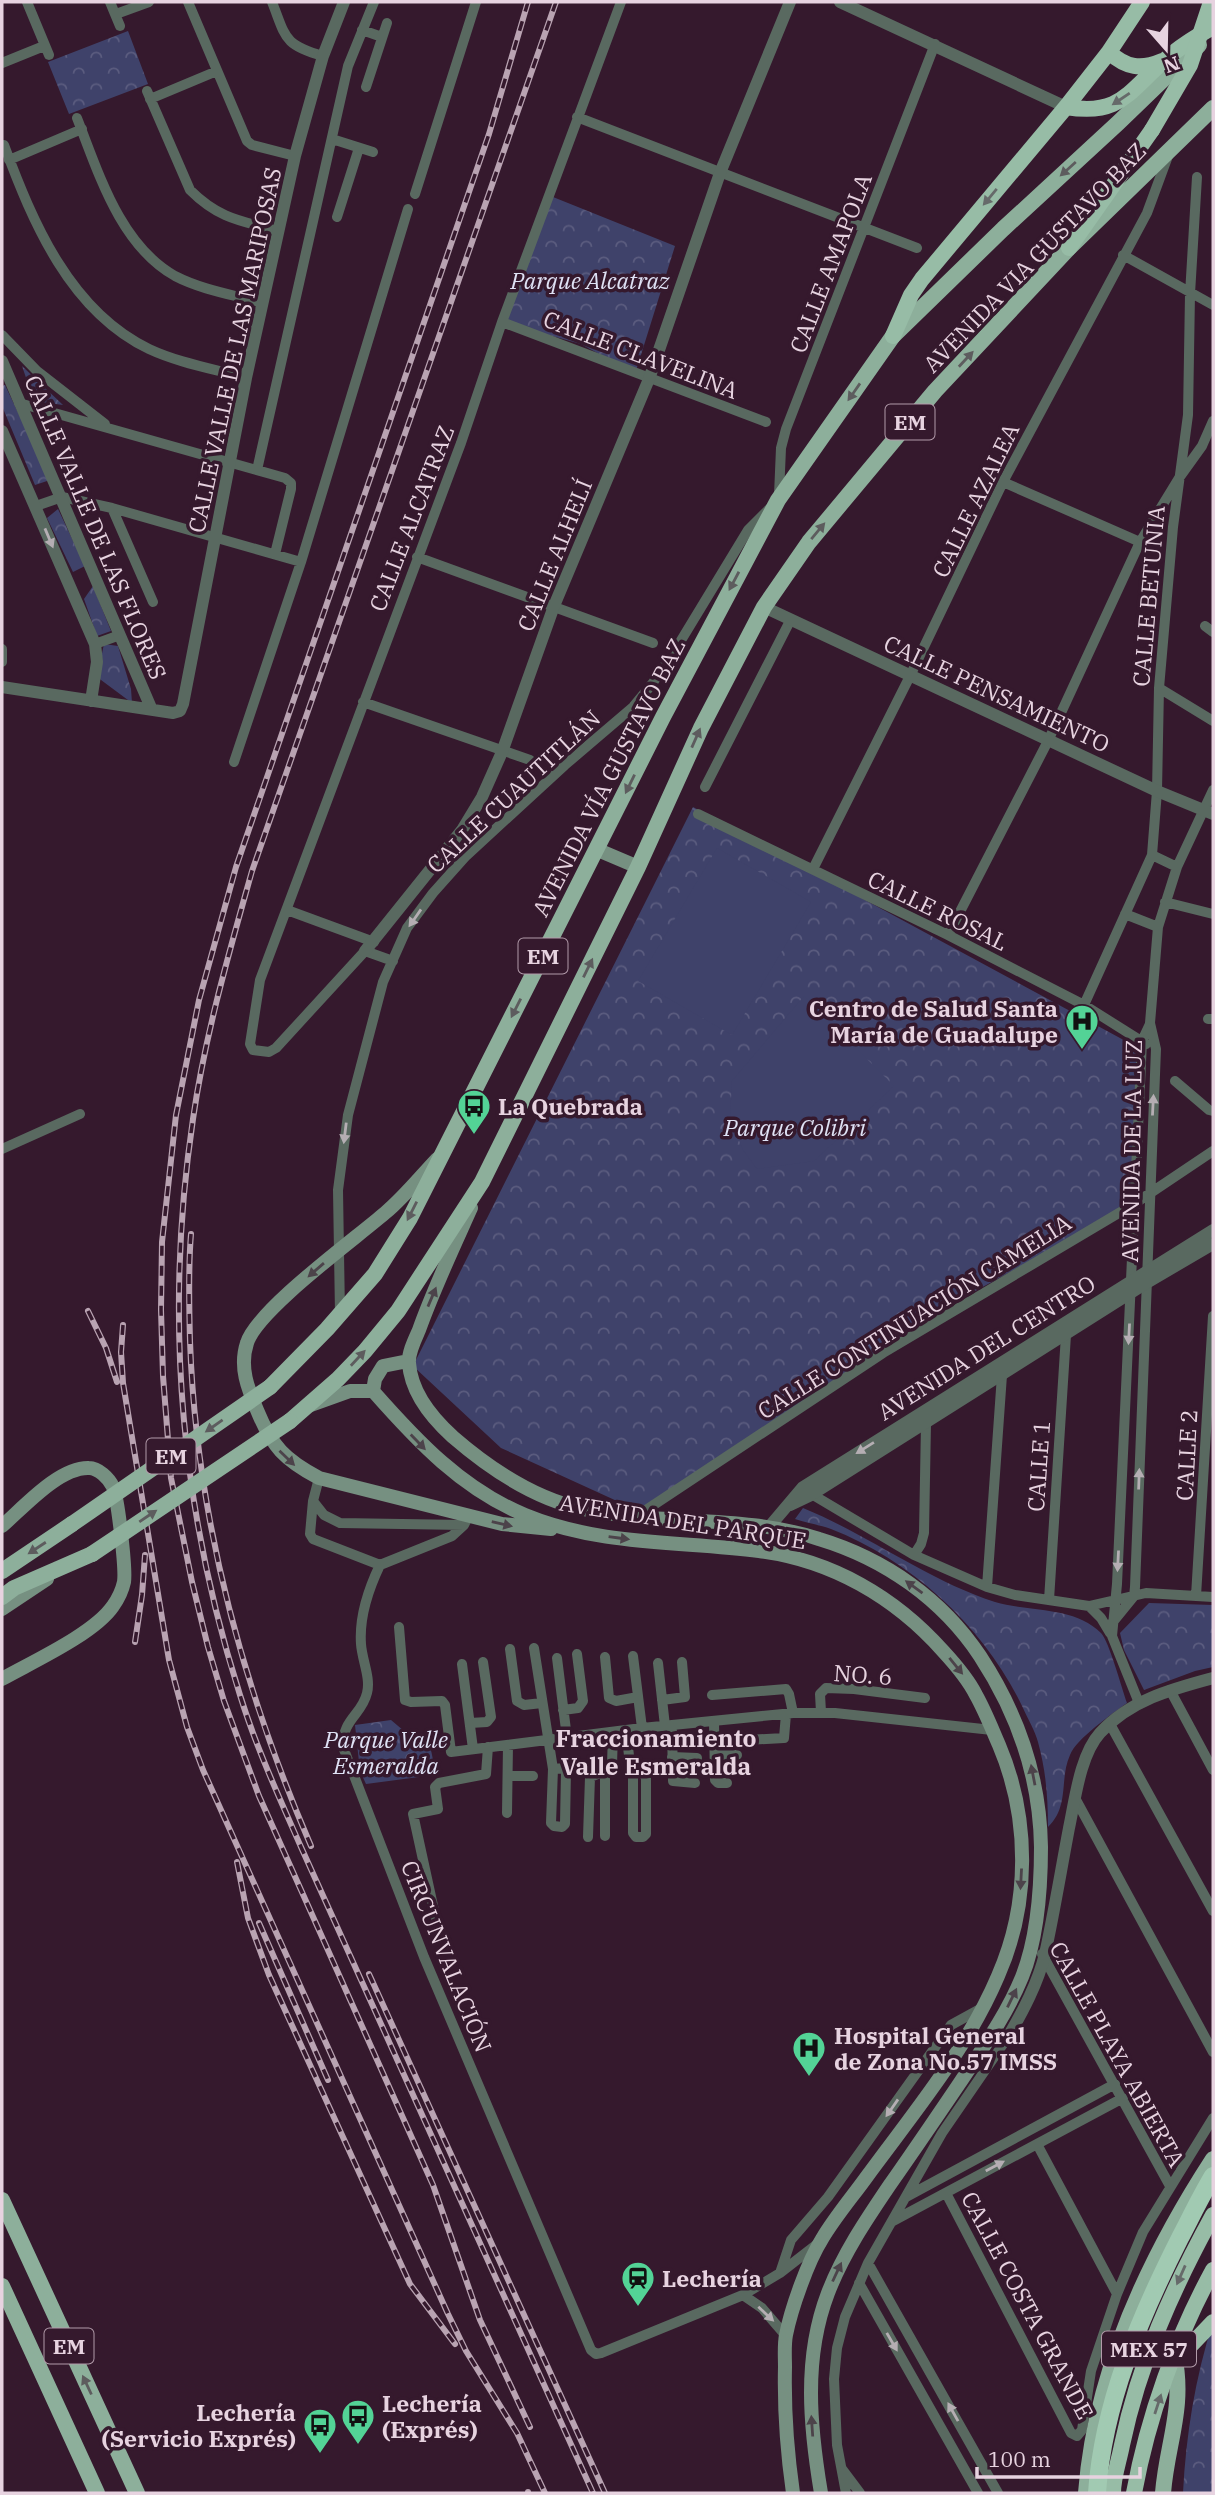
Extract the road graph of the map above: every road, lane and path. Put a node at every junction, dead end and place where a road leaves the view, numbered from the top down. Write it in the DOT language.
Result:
graph roads {
  1 [pos="27,2"];
  2 [pos="110,2"];
  3 [pos="149,2"];
  4 [pos="188,2"];
  5 [pos="272,2"];
  6 [pos="344,2"];
  7 [pos="374,2"];
  8 [pos="476,2"];
  9 [pos="621,2"];
  10 [pos="790,2"];
  11 [pos="840,2"];
  12 [pos="1142,2"];
  13 [pos="1211,2"];
  14 [pos="116,14"];
  15 [pos="387,23"];
  16 [pos="120,26"];
  17 [pos="1213,29"];
  18 [pos="362,30"];
  19 [pos="382,37"];
  20 [pos="935,44"];
  21 [pos="1110,52"];
  22 [pos="323,56"];
  23 [pos="1164,60"];
  24 [pos="2,63"];
  25 [pos="217,71"];
  26 [pos="366,87"];
  27 [pos="1066,107"];
  28 [pos="1213,108"];
  29 [pos="577,117"];
  30 [pos="77,118"];
  31 [pos="82,129"];
  32 [pos="332,139"];
  33 [pos="4,145"];
  34 [pos="359,148"];
  35 [pos="1171,149"];
  36 [pos="373,152"];
  37 [pos="295,156"];
  38 [pos="9,160"];
  39 [pos="720,173"];
  40 [pos="1197,177"];
  41 [pos="415,194"];
  42 [pos="408,209"];
  43 [pos="337,217"];
  44 [pos="865,228"];
  45 [pos="279,230"];
  46 [pos="917,248"];
  47 [pos="1069,248"];
  48 [pos="1123,255"];
  49 [pos="1190,294"];
  50 [pos="263,303"];
  51 [pos="1213,305"];
  52 [pos="502,322"];
  53 [pos="2,335"];
  54 [pos="893,336"];
  55 [pos="2,361"];
  56 [pos="246,378"];
  57 [pos="649,379"];
  58 [pos="19,403"];
  59 [pos="1213,421"];
  60 [pos="766,422"];
  61 [pos="110,428"];
  62 [pos="2,430"];
  63 [pos="1213,437"];
  64 [pos="1202,446"];
  65 [pos="231,463"];
  66 [pos="257,470"];
  67 [pos="1179,478"];
  68 [pos="1003,482"];
  69 [pos="62,497"];
  70 [pos="778,500"];
  71 [pos="36,506"];
  72 [pos="112,508"];
  73 [pos="217,538"];
  74 [pos="1140,542"];
  75 [pos="275,554"];
  76 [pos="417,557"];
  77 [pos="300,562"];
  78 [pos="153,602"];
  79 [pos="554,606"];
  80 [pos="764,607"];
  81 [pos="790,621"];
  82 [pos="120,635"];
  83 [pos="653,643"];
  84 [pos="95,645"];
  85 [pos="2,649"];
  86 [pos="2,662"];
  87 [pos="911,674"];
  88 [pos="2,687"];
  89 [pos="1159,688"];
  90 [pos="91,701"];
  91 [pos="363,702"];
  92 [pos="152,710"];
  93 [pos="1213,721"];
  94 [pos="1048,741"];
  95 [pos="502,752"];
  96 [pos="530,760"];
  97 [pos="234,762"];
  98 [pos="705,787"];
  99 [pos="1213,790"];
  100 [pos="1157,792"];
  101 [pos="1208,812"];
  102 [pos="698,814"];
  103 [pos="598,850"];
  104 [pos="1152,855"];
  105 [pos="638,867"];
  106 [pos="1177,867"];
  107 [pos="813,869"];
  108 [pos="1165,902"];
  109 [pos="287,911"];
  110 [pos="1125,914"];
  111 [pos="1213,914"];
  112 [pos="1158,927"];
  113 [pos="948,935"];
  114 [pos="370,946"];
  115 [pos="393,961"];
  116 [pos="1084,1005"];
  117 [pos="1150,1023"];
  118 [pos="1142,1041"];
  119 [pos="1156,1049"];
  120 [pos="253,1050"];
  121 [pos="1175,1081"];
  122 [pos="1213,1111"];
  123 [pos="80,1114"];
  124 [pos="2,1149"];
  125 [pos="1213,1151"];
  126 [pos="438,1158"];
  127 [pos="482,1182"];
  128 [pos="1149,1194"];
  129 [pos="1133,1204"];
  130 [pos="1213,1230"];
  131 [pos="1213,1244"];
  132 [pos="338,1252"];
  133 [pos="1148,1276"];
  134 [pos="1131,1287"];
  135 [pos="340,1314"];
  136 [pos="1213,1316"];
  137 [pos="1066,1335"];
  138 [pos="408,1361"];
  139 [pos="1002,1375"];
  140 [pos="373,1391"];
  141 [pos="309,1405"];
  142 [pos="926,1423"];
  143 [pos="319,1478"];
  144 [pos="807,1491"];
  145 [pos="313,1501"];
  146 [pos="637,1516"];
  147 [pos="466,1520"];
  148 [pos="2,1526"];
  149 [pos="770,1526"];
  150 [pos="566,1530"];
  151 [pos="914,1555"];
  152 [pos="380,1565"];
  153 [pos="59,1570"];
  154 [pos="2,1571"];
  155 [pos="987,1587"];
  156 [pos="1134,1596"];
  157 [pos="1196,1596"];
  158 [pos="2,1597"];
  159 [pos="1213,1597"];
  160 [pos="1049,1600"];
  161 [pos="1115,1600"];
  162 [pos="1089,1606"];
  163 [pos="2,1609"];
  164 [pos="1112,1623"];
  165 [pos="400,1626"];
  166 [pos="1112,1636"];
  167 [pos="534,1648"];
  168 [pos="510,1649"];
  169 [pos="52,1651"];
  170 [pos="577,1654"];
  171 [pos="633,1656"];
  172 [pos="605,1657"];
  173 [pos="557,1658"];
  174 [pos="483,1662"];
  175 [pos="682,1662"];
  176 [pos="658,1663"];
  177 [pos="462,1664"];
  178 [pos="2,1670"];
  179 [pos="1213,1678"];
  180 [pos="2,1679"];
  181 [pos="1170,1690"];
  182 [pos="712,1695"];
  183 [pos="638,1697"];
  184 [pos="925,1698"];
  185 [pos="662,1700"];
  186 [pos="542,1703"];
  187 [pos="1139,1703"];
  188 [pos="563,1710"];
  189 [pos="821,1712"];
  190 [pos="790,1714"];
  191 [pos="714,1721"];
  192 [pos="470,1723"];
  193 [pos="1110,1724"];
  194 [pos="669,1725"];
  195 [pos="642,1728"];
  196 [pos="626,1730"];
  197 [pos="992,1730"];
  198 [pos="613,1732"];
  199 [pos="567,1738"];
  200 [pos="548,1740"];
  201 [pos="747,1740"];
  202 [pos="508,1745"];
  203 [pos="488,1747"];
  204 [pos="473,1749"];
  205 [pos="715,1755"];
  206 [pos="737,1755"];
  207 [pos="672,1758"];
  208 [pos="697,1758"];
  209 [pos="634,1768"];
  210 [pos="553,1769"];
  211 [pos="1213,1770"];
  212 [pos="605,1771"];
  213 [pos="508,1776"];
  214 [pos="533,1776"];
  215 [pos="695,1783"];
  216 [pos="727,1783"];
  217 [pos="1075,1798"];
  218 [pos="507,1812"];
  219 [pos="605,1836"];
  220 [pos="588,1837"];
  221 [pos="1213,1911"];
  222 [pos="437,1924"];
  223 [pos="1033,1940"];
  224 [pos="1044,1957"];
  225 [pos="986,2006"];
  226 [pos="1002,2034"];
  227 [pos="1213,2052"];
  228 [pos="1115,2084"];
  229 [pos="1123,2098"];
  230 [pos="1213,2118"];
  231 [pos="1037,2144"];
  232 [pos="1213,2159"];
  233 [pos="1213,2176"];
  234 [pos="1170,2186"];
  235 [pos="946,2193"];
  236 [pos="906,2197"];
  237 [pos="2,2200"];
  238 [pos="1213,2215"];
  239 [pos="892,2222"];
  240 [pos="820,2241"];
  241 [pos="869,2263"];
  242 [pos="1213,2270"];
  243 [pos="780,2273"];
  244 [pos="859,2283"];
  245 [pos="2,2286"];
  246 [pos="1118,2294"];
  247 [pos="743,2295"];
  248 [pos="1213,2322"];
  249 [pos="786,2336"];
  250 [pos="1174,2356"];
  251 [pos="842,2469"];
  252 [pos="97,2493"];
  253 [pos="137,2493"];
  254 [pos="793,2493"];
  255 [pos="821,2493"];
  256 [pos="846,2493"];
  257 [pos="860,2493"];
  258 [pos="978,2493"];
  259 [pos="998,2493"];
  260 [pos="1086,2493"];
  261 [pos="1097,2493"];
  262 [pos="1113,2493"];
  263 [pos="1133,2493"];
  264 [pos="1163,2493"];
  1 -- 24 [label="street"];
  2 -- 14 [label="street"];
  3 -- 14 [label="street"];
  4 -- 25 [label="street"];
  5 -- 22 [label="street"];
  6 -- 22 [label="street, CALLE VALLE DE LAS MARIPOSAS"];
  7 -- 18 [label="street, CALLE VALLE DE LAS MARIPOSAS"];
  8 -- 41 [label="street"];
  9 -- 29 [label="street, CALLE ALCATRAZ"];
  10 -- 39 [label="street, CALLE ALHELÍ"];
  11 -- 20 [label="street"];
  12 -- 21 [label="highway"];
  13 -- 47 [label="highway, bridge"];
  14 -- 16 [label="street"];
  15 -- 19 [label="street"];
  17 -- 23 [label="highway"];
  17 -- 54 [label="main road, AVENIDA VIA GUSTAVO BAZ / EM, one-way"];
  18 -- 19 [label="street"];
  18 -- 32 [label="street, CALLE VALLE DE LAS MARIPOSAS"];
  19 -- 26 [label="street"];
  20 -- 27 [label="street"];
  20 -- 44 [label="street, CALLE AMAPOLA"];
  21 -- 23 [label="highway"];
  21 -- 27 [label="highway"];
  22 -- 37 [label="street, CALLE VALLE DE LAS MARIPOSAS"];
  23 -- 27 [label="highway, one-way"];
  25 -- 37 [label="street"];
  25 -- 45 [label="street"];
  27 -- 54 [label="highway, one-way"];
  28 -- 35 [label="main road, AVENIDA VIA GUSTAVO BAZ / EM"];
  29 -- 39 [label="street"];
  29 -- 52 [label="street, CALLE ALCATRAZ"];
  30 -- 31 [label="street"];
  31 -- 38 [label="street"];
  31 -- 50 [label="street"];
  32 -- 34 [label="street"];
  32 -- 66 [label="street, CALLE VALLE DE LAS MARIPOSAS"];
  33 -- 38 [label="street"];
  34 -- 36 [label="street"];
  34 -- 43 [label="street"];
  35 -- 47 [label="main road, AVENIDA VIA GUSTAVO BAZ / EM"];
  35 -- 48 [label="street, CALLE AZALEA"];
  37 -- 45 [label="street, CALLE VALLE DE LAS MARIPOSAS"];
  38 -- 56 [label="street"];
  39 -- 44 [label="street"];
  39 -- 57 [label="street, CALLE ALHELÍ"];
  40 -- 49 [label="street, CALLE BETUNIA"];
  42 -- 77 [label="street"];
  44 -- 46 [label="street"];
  44 -- 70 [label="street, CALLE AMAPOLA"];
  45 -- 50 [label="street, CALLE VALLE DE LAS MARIPOSAS"];
  80 -- 47 [label="main road, AVENIDA VIA GUSTAVO BAZ / EM, one-way"];
  48 -- 49 [label="street"];
  48 -- 68 [label="street, CALLE AZALEA"];
  49 -- 51 [label="street"];
  49 -- 67 [label="street, CALLE BETUNIA"];
  50 -- 56 [label="street, CALLE VALLE DE LAS MARIPOSAS"];
  52 -- 57 [label="street, CALLE CLAVELINA"];
  52 -- 76 [label="street, CALLE ALCATRAZ"];
  53 -- 61 [label="street"];
  54 -- 70 [label="main road, AVENIDA VIA GUSTAVO BAZ / EM, one-way"];
  55 -- 58 [label="street, CALLE VALLE DE LAS FLORES"];
  56 -- 65 [label="street, CALLE VALLE DE LAS MARIPOSAS"];
  57 -- 60 [label="street, CALLE CLAVELINA"];
  57 -- 79 [label="street, CALLE ALHELÍ"];
  58 -- 61 [label="street"];
  58 -- 69 [label="street, CALLE VALLE DE LAS FLORES"];
  59 -- 64 [label="street"];
  61 -- 65 [label="street"];
  62 -- 71 [label="street, CALLE VALLE DE LAS FLORES"];
  63 -- 64 [label="street"];
  64 -- 67 [label="street"];
  65 -- 66 [label="street"];
  65 -- 73 [label="street, CALLE VALLE DE LAS MARIPOSAS"];
  66 -- 75 [label="street"];
  67 -- 74 [label="street"];
  67 -- 89 [label="street, CALLE BETUNIA"];
  68 -- 74 [label="street"];
  68 -- 87 [label="street, CALLE AZALEA"];
  69 -- 71 [label="street"];
  69 -- 72 [label="street"];
  69 -- 82 [label="street, CALLE VALLE DE LAS FLORES"];
  70 -- 103 [label="main road, AVENIDA VÍA GUSTAVO BAZ / EM, one-way"];
  70 -- 115 [label="street, CALLE CUAUTITLÁN, one-way"];
  71 -- 84 [label="street, CALLE VALLE DE LAS FLORES, one-way"];
  72 -- 73 [label="street"];
  72 -- 78 [label="street"];
  73 -- 75 [label="street"];
  73 -- 92 [label="street, CALLE VALLE DE LAS MARIPOSAS"];
  74 -- 94 [label="street"];
  75 -- 77 [label="street"];
  76 -- 79 [label="street"];
  76 -- 91 [label="street, CALLE ALCATRAZ"];
  77 -- 97 [label="street"];
  79 -- 83 [label="street"];
  79 -- 95 [label="street, CALLE ALHELÍ"];
  80 -- 81 [label="street, CALLE PENSAMIENTO"];
  105 -- 80 [label="main road, EM, one-way"];
  81 -- 87 [label="street, CALLE PENSAMIENTO"];
  81 -- 98 [label="street"];
  82 -- 84 [label="street"];
  82 -- 92 [label="street, CALLE VALLE DE LAS FLORES"];
  84 -- 90 [label="street, CALLE VALLE DE LAS FLORES"];
  85 -- 86 [label="street"];
  87 -- 94 [label="street, CALLE PENSAMIENTO"];
  87 -- 107 [label="street, CALLE AZALEA"];
  88 -- 90 [label="street"];
  89 -- 93 [label="street"];
  89 -- 100 [label="street, CALLE BETUNIA"];
  90 -- 92 [label="street"];
  91 -- 95 [label="street"];
  91 -- 109 [label="street, CALLE ALCATRAZ"];
  94 -- 100 [label="street, CALLE PENSAMIENTO"];
  94 -- 113 [label="street"];
  95 -- 96 [label="street"];
  95 -- 114 [label="street, CALLE ALHELÍ"];
  99 -- 101 [label="street"];
  100 -- 101 [label="street, CALLE PENSAMIENTO"];
  100 -- 104 [label="street, CALLE BETUNIA"];
  101 -- 106 [label="street"];
  102 -- 107 [label="street, CALLE ROSAL"];
  103 -- 105 [label="main road"];
  103 -- 126 [label="main road, AVENIDA VÍA GUSTAVO BAZ / EM, one-way"];
  104 -- 106 [label="street"];
  104 -- 110 [label="street, CALLE BETUNIA"];
  127 -- 105 [label="main road, EM, one-way"];
  106 -- 108 [label="street"];
  107 -- 113 [label="street, CALLE ROSAL"];
  108 -- 111 [label="street"];
  108 -- 112 [label="street"];
  109 -- 114 [label="street"];
  109 -- 120 [label="street, CALLE ALCATRAZ"];
  110 -- 112 [label="street"];
  110 -- 116 [label="street, CALLE BETUNIA"];
  112 -- 117 [label="street"];
  113 -- 116 [label="street, CALLE ROSAL"];
  114 -- 115 [label="street"];
  114 -- 120 [label="street, CALLE ALHELÍ"];
  115 -- 132 [label="street, CALLE CUAUTITLÁN, one-way"];
  116 -- 118 [label="street, CALLE ROSAL"];
  117 -- 118 [label="street, AVENIDA DE LA LUZ"];
  117 -- 119 [label="street, AVENIDA DE LA LUZ"];
  118 -- 119 [label="street, CALLE ROSAL"];
  118 -- 129 [label="street, AVENIDA DE LA LUZ"];
  128 -- 119 [label="street, AVENIDA DE LA LUZ, one-way"];
  121 -- 122 [label="street"];
  123 -- 124 [label="street"];
  125 -- 128 [label="street, CALLE CONTINUACIÓN CAMELIA"];
  126 -- 132 [label="main road"];
  126 -- 135 [label="main road, AVENIDA VÍA GUSTAVO BAZ / EM, one-way"];
  138 -- 127 [label="main road, one-way"];
  141 -- 127 [label="main road, EM, one-way"];
  128 -- 129 [label="street, CALLE CONTINUACIÓN CAMELIA"];
  128 -- 133 [label="street, AVENIDA DE LA LUZ"];
  129 -- 134 [label="street, AVENIDA DE LA LUZ"];
  129 -- 146 [label="street, CALLE CONTINUACIÓN CAMELIA"];
  130 -- 133 [label="street, AVENIDA DEL CENTRO"];
  131 -- 133 [label="street, AVENIDA DEL CENTRO"];
  132 -- 135 [label="street, CALLE CUAUTITLÁN"];
  132 -- 143 [label="main road, one-way"];
  133 -- 134 [label="street, AVENIDA DEL CENTRO"];
  156 -- 133 [label="street, AVENIDA DE LA LUZ, one-way"];
  134 -- 137 [label="street, AVENIDA DEL CENTRO"];
  134 -- 144 [label="street, AVENIDA DEL CENTRO, one-way"];
  134 -- 161 [label="street, AVENIDA DE LA LUZ, one-way"];
  135 -- 154 [label="main road, AVENIDA VÍA GUSTAVO BAZ / EM, one-way, bridge"];
  136 -- 157 [label="street, CALLE 2"];
  137 -- 139 [label="street, AVENIDA DEL CENTRO"];
  137 -- 160 [label="street, CALLE 1"];
  138 -- 140 [label="main road"];
  138 -- 146 [label="main road, AVENIDA DEL PARQUE"];
  139 -- 142 [label="street, AVENIDA DEL CENTRO"];
  139 -- 155 [label="street"];
  140 -- 141 [label="main road"];
  140 -- 150 [label="main road, AVENIDA DEL PARQUE, one-way"];
  153 -- 141 [label="main road, EM, one-way, bridge"];
  142 -- 144 [label="street, AVENIDA DEL CENTRO"];
  142 -- 151 [label="street"];
  143 -- 145 [label="street"];
  143 -- 147 [label="main road"];
  144 -- 149 [label="street, AVENIDA DEL CENTRO"];
  144 -- 151 [label="street"];
  145 -- 147 [label="street"];
  145 -- 152 [label="street"];
  146 -- 149 [label="main road, AVENIDA DEL PARQUE"];
  147 -- 150 [label="main road, one-way"];
  147 -- 152 [label="street"];
  148 -- 169 [label="main road"];
  223 -- 149 [label="main road, AVENIDA DEL PARQUE, one-way"];
  150 -- 197 [label="main road, AVENIDA DEL PARQUE, one-way"];
  151 -- 155 [label="street"];
  152 -- 247 [label="street, CIRCUNVALACIÓN"];
  153 -- 158 [label="main road, EM"];
  153 -- 163 [label="main road"];
  155 -- 160 [label="street"];
  156 -- 157 [label="street"];
  156 -- 161 [label="street"];
  156 -- 164 [label="street"];
  157 -- 159 [label="street"];
  160 -- 162 [label="street"];
  161 -- 162 [label="street"];
  161 -- 164 [label="street, AVENIDA DE LA LUZ"];
  162 -- 166 [label="street"];
  164 -- 166 [label="street, AVENIDA DE LA LUZ"];
  165 -- 204 [label="street"];
  166 -- 187 [label="street, AVENIDA DE LA LUZ"];
  167 -- 186 [label="street"];
  168 -- 186 [label="street"];
  169 -- 178 [label="main road"];
  169 -- 180 [label="main road"];
  170 -- 188 [label="street"];
  171 -- 183 [label="street"];
  172 -- 183 [label="street"];
  173 -- 188 [label="street"];
  174 -- 192 [label="street"];
  175 -- 185 [label="street"];
  176 -- 185 [label="street"];
  177 -- 192 [label="street"];
  179 -- 181 [label="street"];
  181 -- 187 [label="street"];
  181 -- 211 [label="street"];
  182 -- 190 [label="street"];
  183 -- 195 [label="street"];
  184 -- 189 [label="street, NO. 6"];
  185 -- 194 [label="street"];
  186 -- 200 [label="street"];
  187 -- 193 [label="street"];
  188 -- 199 [label="street"];
  189 -- 190 [label="street"];
  189 -- 197 [label="street"];
  190 -- 191 [label="street"];
  190 -- 201 [label="street"];
  191 -- 194 [label="street"];
  191 -- 205 [label="street"];
  192 -- 204 [label="street"];
  193 -- 217 [label="street"];
  193 -- 221 [label="street"];
  194 -- 195 [label="street"];
  194 -- 207 [label="street"];
  195 -- 196 [label="street"];
  196 -- 198 [label="street"];
  196 -- 209 [label="street"];
  197 -- 225 [label="main road, AVENIDA DEL PARQUE, one-way"];
  198 -- 199 [label="street"];
  198 -- 212 [label="street"];
  199 -- 200 [label="street"];
  200 -- 202 [label="street"];
  200 -- 210 [label="street"];
  202 -- 203 [label="street"];
  202 -- 213 [label="street"];
  203 -- 204 [label="street"];
  203 -- 222 [label="street"];
  205 -- 206 [label="street"];
  205 -- 216 [label="street"];
  207 -- 208 [label="street"];
  207 -- 215 [label="street"];
  209 -- 209 [label="street"];
  210 -- 210 [label="street"];
  212 -- 219 [label="street"];
  212 -- 220 [label="street"];
  213 -- 214 [label="street"];
  213 -- 218 [label="street"];
  217 -- 224 [label="street"];
  217 -- 227 [label="street"];
  223 -- 224 [label="street, CALLE PLAYA ABIERTA"];
  226 -- 223 [label="main road, AVENIDA DEL PARQUE, one-way"];
  224 -- 226 [label="street"];
  224 -- 228 [label="street, CALLE PLAYA ABIERTA"];
  225 -- 240 [label="main road, AVENIDA DEL PARQUE"];
  225 -- 243 [label="street, one-way"];
  226 -- 236 [label="street"];
  255 -- 226 [label="main road, AVENIDA DEL PARQUE, one-way"];
  228 -- 229 [label="street, CALLE PLAYA ABIERTA"];
  228 -- 236 [label="street"];
  229 -- 231 [label="street"];
  229 -- 234 [label="street, CALLE PLAYA ABIERTA"];
  230 -- 234 [label="street"];
  235 -- 231 [label="street, one-way"];
  231 -- 246 [label="street"];
  232 -- 260 [label="main road"];
  233 -- 261 [label="highway"];
  234 -- 246 [label="street"];
  235 -- 239 [label="street"];
  235 -- 246 [label="street, CALLE COSTA GRANDE"];
  236 -- 239 [label="street"];
  253 -- 237 [label="main road, EM, one-way"];
  238 -- 262 [label="highway, MEX 57, one-way"];
  239 -- 241 [label="street"];
  240 -- 243 [label="street"];
  240 -- 249 [label="main road, AVENIDA DEL PARQUE"];
  241 -- 244 [label="street"];
  259 -- 241 [label="street, one-way"];
  242 -- 250 [label="highway, MEX 57"];
  243 -- 247 [label="street"];
  244 -- 251 [label="street"];
  244 -- 258 [label="street, one-way"];
  245 -- 252 [label="main road, EM"];
  247 -- 249 [label="street, one-way"];
  248 -- 250 [label="highway"];
  249 -- 254 [label="main road, AVENIDA DEL PARQUE"];
  263 -- 250 [label="highway, MEX 57, one-way"];
  250 -- 264 [label="main road"];
  251 -- 256 [label="street"];
  251 -- 257 [label="street"];
}
